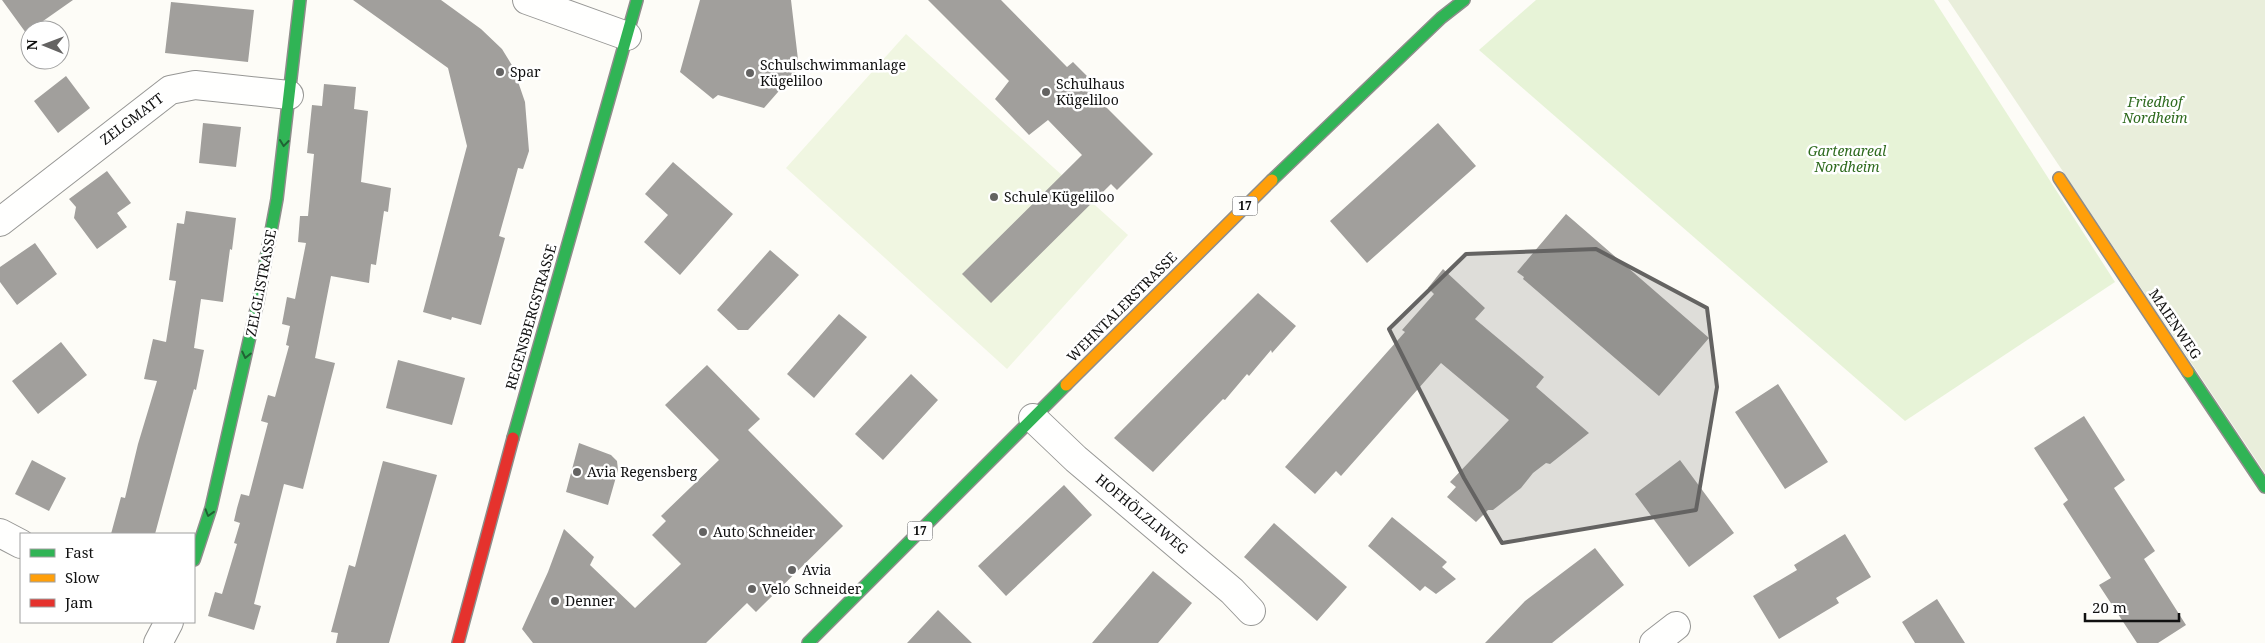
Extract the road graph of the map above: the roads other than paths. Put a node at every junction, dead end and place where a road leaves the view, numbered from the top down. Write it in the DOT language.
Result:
graph roads {
  1 [pos="300,0"];
  2 [pos="527,0"];
  3 [pos="637,0"];
  4 [pos="1464,0"];
  5 [pos="627,36"];
  6 [pos="289,95"];
  7 [pos="2059,178"];
  8 [pos="0,222"];
  9 [pos="1032,418"];
  10 [pos="2265,486"];
  11 [pos="0,533"];
  12 [pos="20,543"];
  13 [pos="195,557"];
  14 [pos="1251,611"];
  15 [pos="168,623"];
  16 [pos="1676,626"];
  17 [pos="158,643"];
  18 [pos="458,643"];
  19 [pos="808,643"];
  20 [pos="1654,643"];
  1 -- 6 [label="street, ZELGLISTRASSE"];
  2 -- 5 [label="street"];
  3 -- 5 [label="street, REGENSBERGSTRASSE"];
  4 -- 9 [label="street, WEHNTALERSTRASSE / 17"];
  5 -- 18 [label="street, REGENSBERGSTRASSE"];
  6 -- 8 [label="street, ZELGMATT"];
  6 -- 13 [label="street, ZELGLISTRASSE, one-way"];
  7 -- 10 [label="street, MAIENWEG"];
  9 -- 14 [label="street, HOFHÖLZLIWEG"];
  9 -- 19 [label="street, WEHNTALERSTRASSE / 17"];
  11 -- 12 [label="street"];
  15 -- 17 [label="street"];
  16 -- 20 [label="street"];
}
